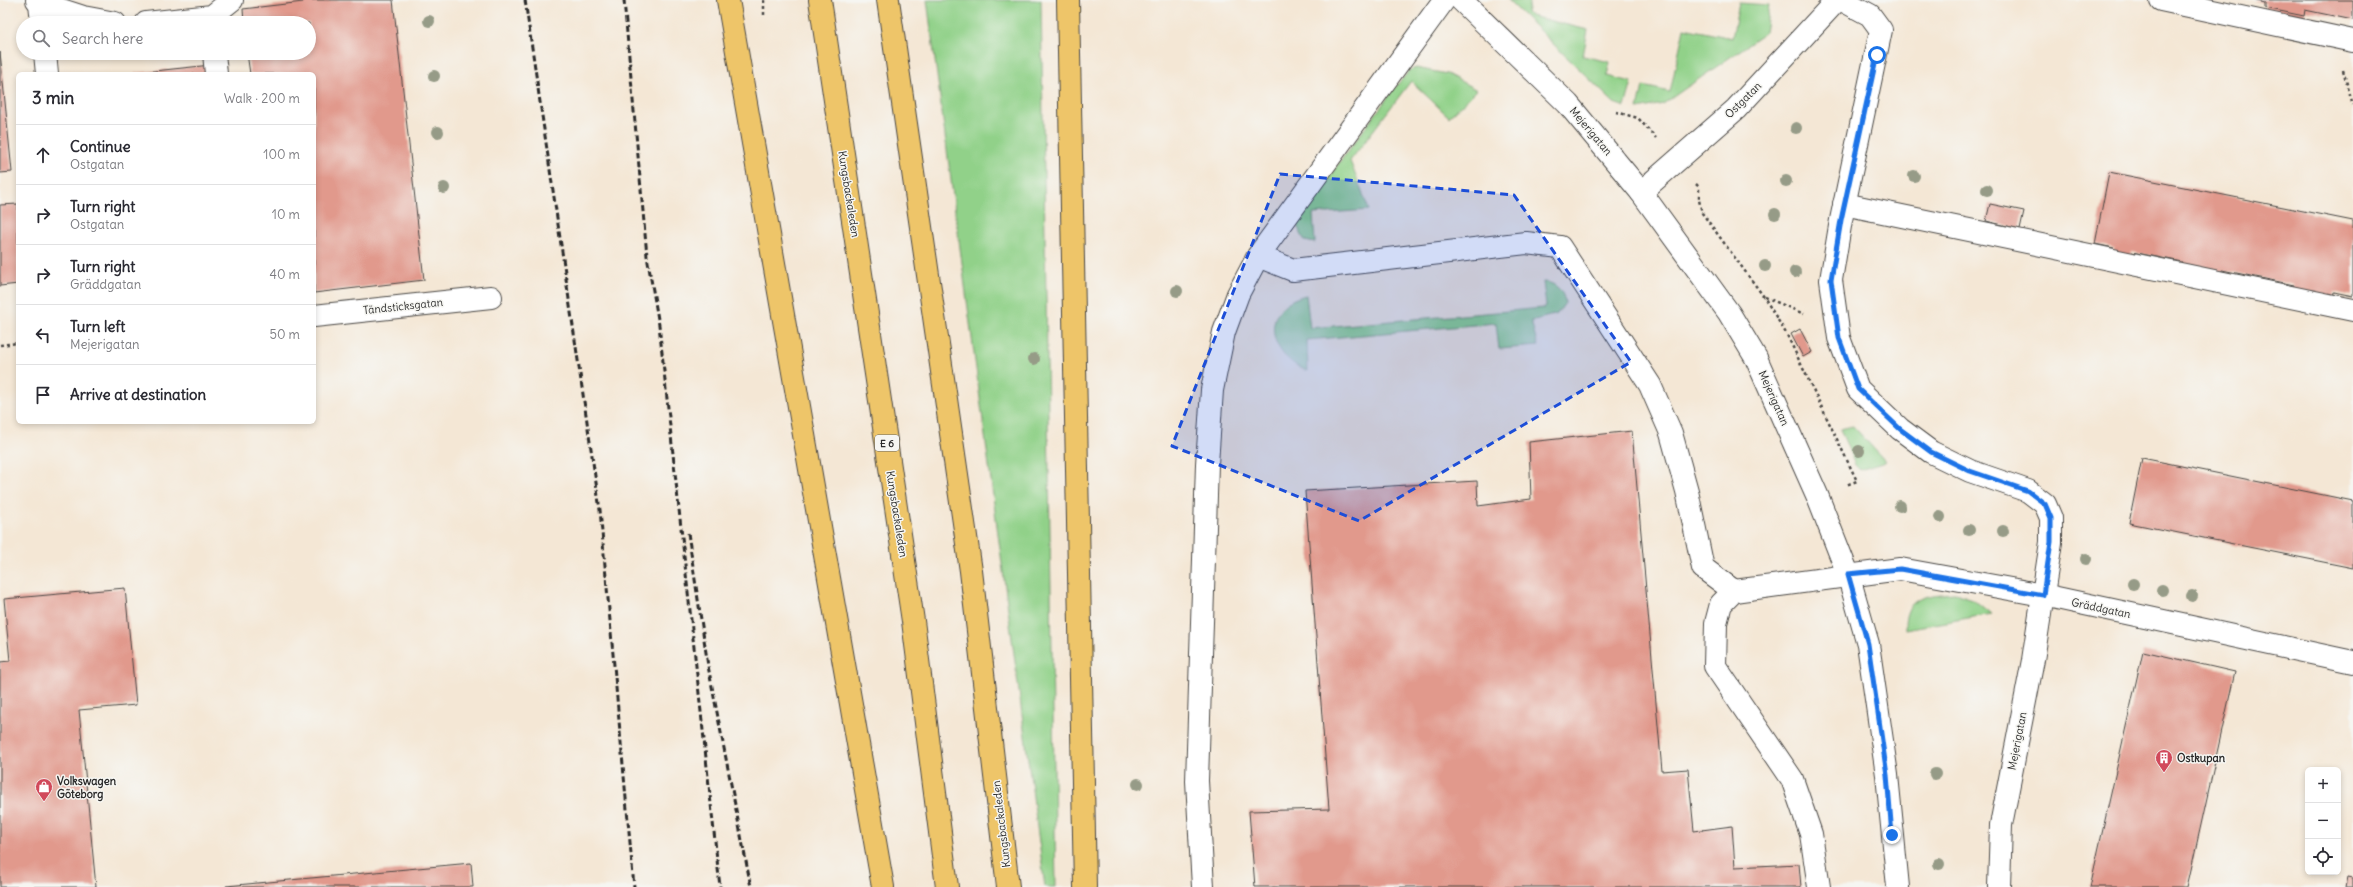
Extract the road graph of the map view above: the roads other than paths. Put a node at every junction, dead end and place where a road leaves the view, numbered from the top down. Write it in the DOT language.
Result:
graph roads {
  1 [pos="232,0"];
  2 [pos="728,0"];
  3 [pos="820,0"];
  4 [pos="888,0"];
  5 [pos="1068,0"];
  6 [pos="1444,0"];
  7 [pos="1461,0"];
  8 [pos="1837,0"];
  9 [pos="1842,0"];
  10 [pos="2161,0"];
  11 [pos="40,9"];
  12 [pos="78,16"];
  13 [pos="216,16"];
  14 [pos="2353,41"];
  15 [pos="45,60"];
  16 [pos="215,60"];
  17 [pos="46,72"];
  18 [pos="216,72"];
  19 [pos="1641,192"];
  20 [pos="1844,204"];
  21 [pos="1258,256"];
  22 [pos="491,297"];
  23 [pos="2353,310"];
  24 [pos="316,316"];
  25 [pos="1848,574"];
  26 [pos="1734,591"];
  27 [pos="2043,595"];
  28 [pos="2353,662"];
  29 [pos="883,887"];
  30 [pos="947,887"];
  31 [pos="1008,887"];
  32 [pos="1084,887"];
  33 [pos="1203,887"];
  34 [pos="1819,887"];
  35 [pos="1898,887"];
  36 [pos="1999,887"];
  1 -- 13 [label="street"];
  2 -- 29 [label="highway"];
  3 -- 30 [label="highway, Kungsbackaleden / E 6"];
  4 -- 31 [label="highway, Kungsbackaleden"];
  5 -- 32 [label="highway"];
  6 -- 21 [label="street"];
  7 -- 19 [label="street, Mejerigatan"];
  8 -- 19 [label="street, Ostgatan"];
  9 -- 20 [label="street"];
  10 -- 14 [label="street"];
  11 -- 12 [label="street"];
  15 -- 17 [label="street"];
  16 -- 18 [label="street"];
  19 -- 25 [label="street, Mejerigatan"];
  20 -- 23 [label="street"];
  20 -- 27 [label="street"];
  21 -- 26 [label="street"];
  21 -- 33 [label="street"];
  22 -- 24 [label="street, Tändsticksgatan"];
  25 -- 26 [label="street, Gräddgatan"];
  25 -- 27 [label="street, Gräddgatan"];
  25 -- 35 [label="street, Mejerigatan"];
  26 -- 34 [label="street"];
  27 -- 28 [label="street, Gräddgatan"];
  27 -- 36 [label="street, Mejerigatan"];
}
